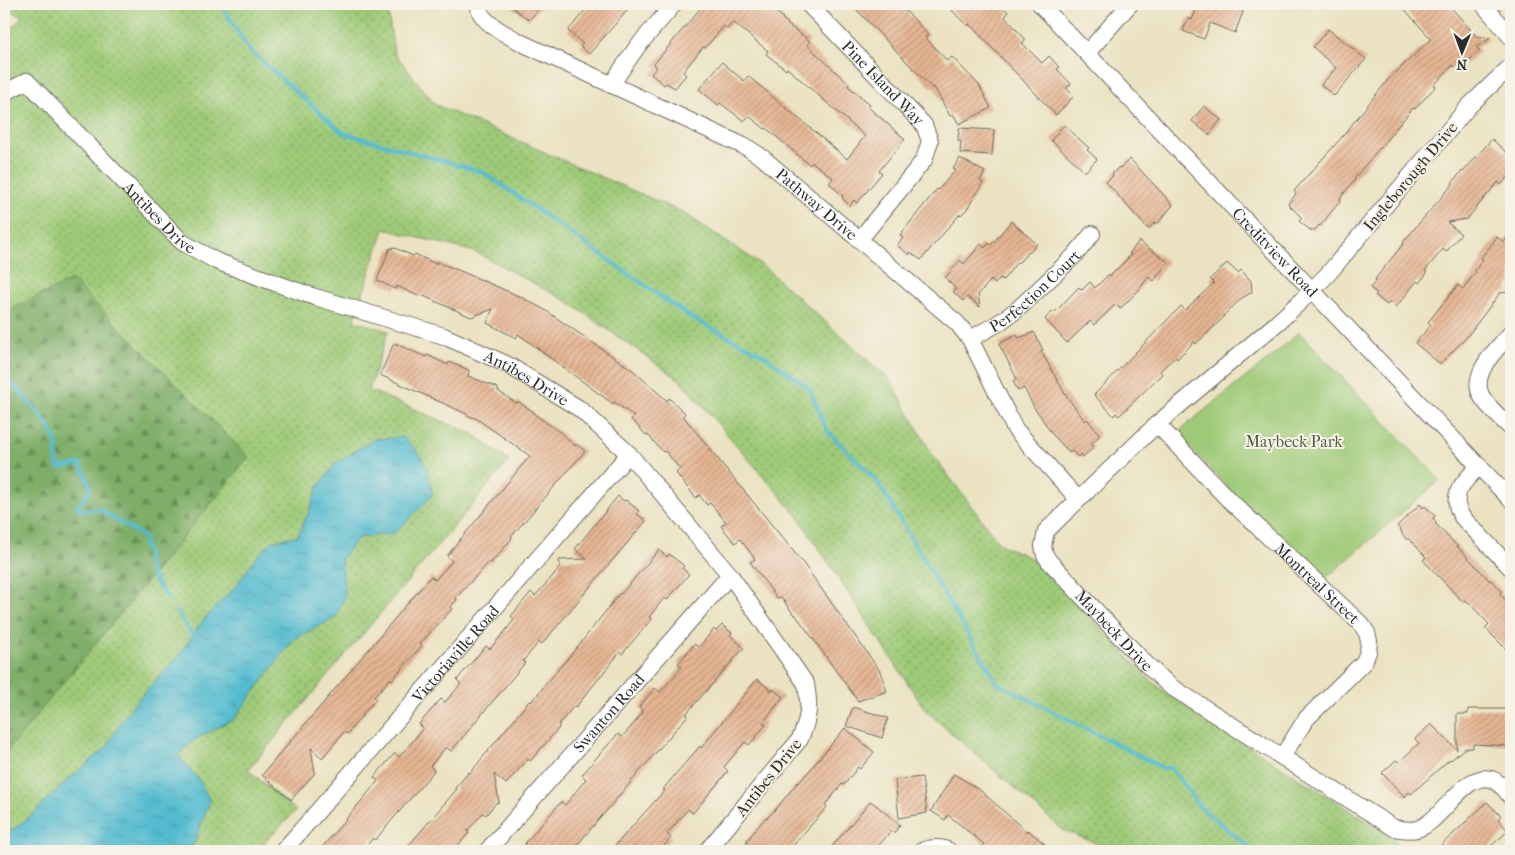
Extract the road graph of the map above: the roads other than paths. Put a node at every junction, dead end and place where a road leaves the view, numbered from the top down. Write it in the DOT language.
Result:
graph roads {
  1 [pos="479,4"];
  2 [pos="674,4"];
  3 [pos="808,4"];
  4 [pos="1040,4"];
  5 [pos="1130,4"];
  6 [pos="1482,4"];
  7 [pos="1511,37"];
  8 [pos="1088,53"];
  9 [pos="1511,66"];
  10 [pos="612,85"];
  11 [pos="4,93"];
  12 [pos="1092,234"];
  13 [pos="860,239"];
  14 [pos="1311,290"];
  15 [pos="1511,333"];
  16 [pos="970,339"];
  17 [pos="1157,424"];
  18 [pos="1511,428"];
  19 [pos="628,454"];
  20 [pos="1479,466"];
  21 [pos="1078,499"];
  22 [pos="1511,500"];
  23 [pos="1511,568"];
  24 [pos="730,575"];
  25 [pos="1282,757"];
  26 [pos="1511,797"];
  27 [pos="283,851"];
  28 [pos="487,851"];
  29 [pos="707,851"];
  30 [pos="921,851"];
  31 [pos="949,851"];
  1 -- 10 [label="street, Pathway Drive"];
  2 -- 10 [label="street"];
  3 -- 13 [label="street, Pine Island Way"];
  4 -- 8 [label="street, Creditview Road"];
  5 -- 8 [label="street"];
  6 -- 7 [label="street"];
  8 -- 14 [label="street, Creditview Road"];
  9 -- 14 [label="street, Ingleborough Drive"];
  10 -- 13 [label="street, Pathway Drive"];
  11 -- 19 [label="street, Antibes Drive"];
  12 -- 16 [label="street, Perfection Court"];
  13 -- 16 [label="street, Pathway Drive"];
  14 -- 17 [label="street, Maybeck Drive"];
  14 -- 20 [label="street, Creditview Road"];
  15 -- 18 [label="street"];
  16 -- 21 [label="street, Pathway Drive"];
  17 -- 21 [label="street, Maybeck Drive"];
  17 -- 25 [label="street, Montreal Street"];
  19 -- 24 [label="street, Antibes Drive"];
  19 -- 27 [label="street, Victoriaville Road"];
  20 -- 22 [label="street, Creditview Road"];
  20 -- 23 [label="street"];
  21 -- 25 [label="street, Maybeck Drive"];
  24 -- 28 [label="street, Swanton Road"];
  24 -- 29 [label="street, Antibes Drive"];
  25 -- 26 [label="street, Maybeck Drive"];
  30 -- 31 [label="street"];
}
